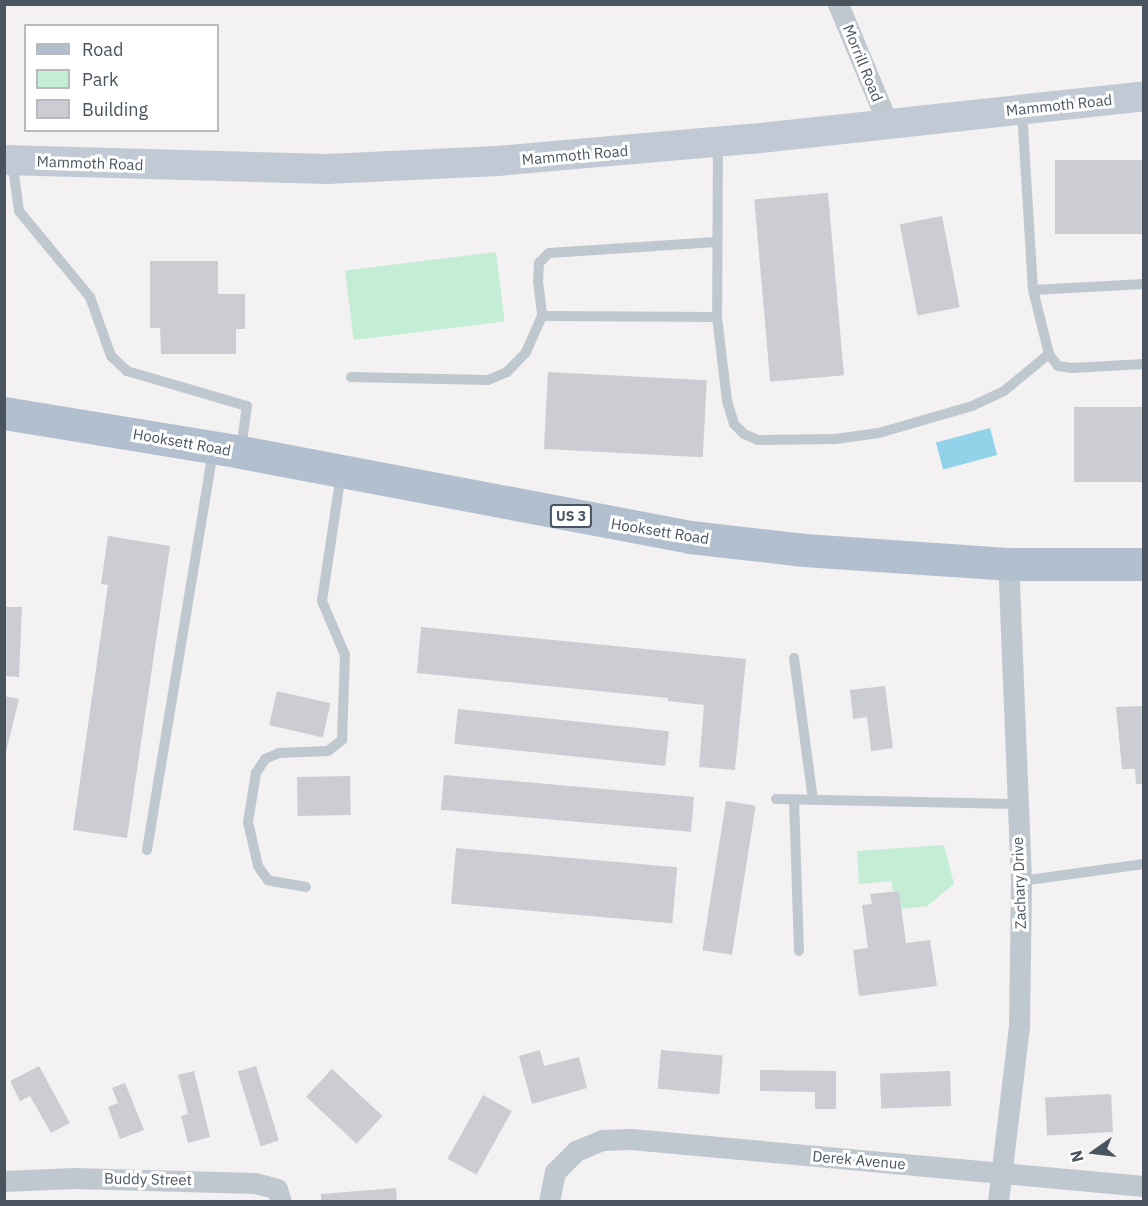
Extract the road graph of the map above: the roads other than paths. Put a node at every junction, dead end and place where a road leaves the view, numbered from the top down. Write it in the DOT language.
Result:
graph roads {
  1 [pos="838,4"];
  2 [pos="1143,96"];
  3 [pos="1022,108"];
  4 [pos="887,122"];
  5 [pos="718,142"];
  6 [pos="8,160"];
  7 [pos="716,242"];
  8 [pos="1143,284"];
  9 [pos="1032,290"];
  10 [pos="542,316"];
  11 [pos="717,317"];
  12 [pos="1049,354"];
  13 [pos="1143,364"];
  14 [pos="351,377"];
  15 [pos="4,413"];
  16 [pos="227,450"];
  17 [pos="341,472"];
  18 [pos="1008,564"];
  19 [pos="1143,564"];
  20 [pos="794,658"];
  21 [pos="776,799"];
  22 [pos="794,800"];
  23 [pos="813,800"];
  24 [pos="1015,804"];
  25 [pos="147,850"];
  26 [pos="1143,864"];
  27 [pos="1021,881"];
  28 [pos="306,887"];
  29 [pos="799,951"];
  30 [pos="1000,1174"];
  31 [pos="4,1180"];
  32 [pos="1143,1186"];
  33 [pos="281,1202"];
  34 [pos="549,1202"];
  35 [pos="998,1202"];
  1 -- 4 [label="street, Morrill Road"];
  2 -- 3 [label="main road, Mammoth Road"];
  3 -- 4 [label="main road, Mammoth Road"];
  3 -- 9 [label="lane"];
  4 -- 5 [label="main road, Mammoth Road"];
  5 -- 6 [label="main road, Mammoth Road"];
  5 -- 7 [label="lane"];
  6 -- 16 [label="lane"];
  7 -- 10 [label="lane"];
  7 -- 11 [label="lane"];
  8 -- 9 [label="lane"];
  9 -- 12 [label="lane"];
  10 -- 11 [label="lane"];
  10 -- 14 [label="lane"];
  11 -- 12 [label="lane"];
  12 -- 13 [label="lane"];
  15 -- 16 [label="main road, Hooksett Road / US 3"];
  16 -- 17 [label="main road, Hooksett Road / US 3"];
  16 -- 25 [label="lane"];
  17 -- 18 [label="main road, Hooksett Road / US 3"];
  17 -- 28 [label="lane"];
  18 -- 19 [label="main road, Hooksett Road / US 3"];
  18 -- 24 [label="street, Zachary Drive"];
  20 -- 23 [label="lane"];
  21 -- 22 [label="lane"];
  22 -- 23 [label="lane"];
  22 -- 29 [label="lane"];
  23 -- 24 [label="lane"];
  24 -- 27 [label="street, Zachary Drive"];
  26 -- 27 [label="lane"];
  27 -- 30 [label="street, Zachary Drive"];
  30 -- 32 [label="street, Derek Avenue"];
  30 -- 34 [label="street, Derek Avenue"];
  30 -- 35 [label="street, Zachary Drive"];
  31 -- 33 [label="street, Buddy Street"];
}
